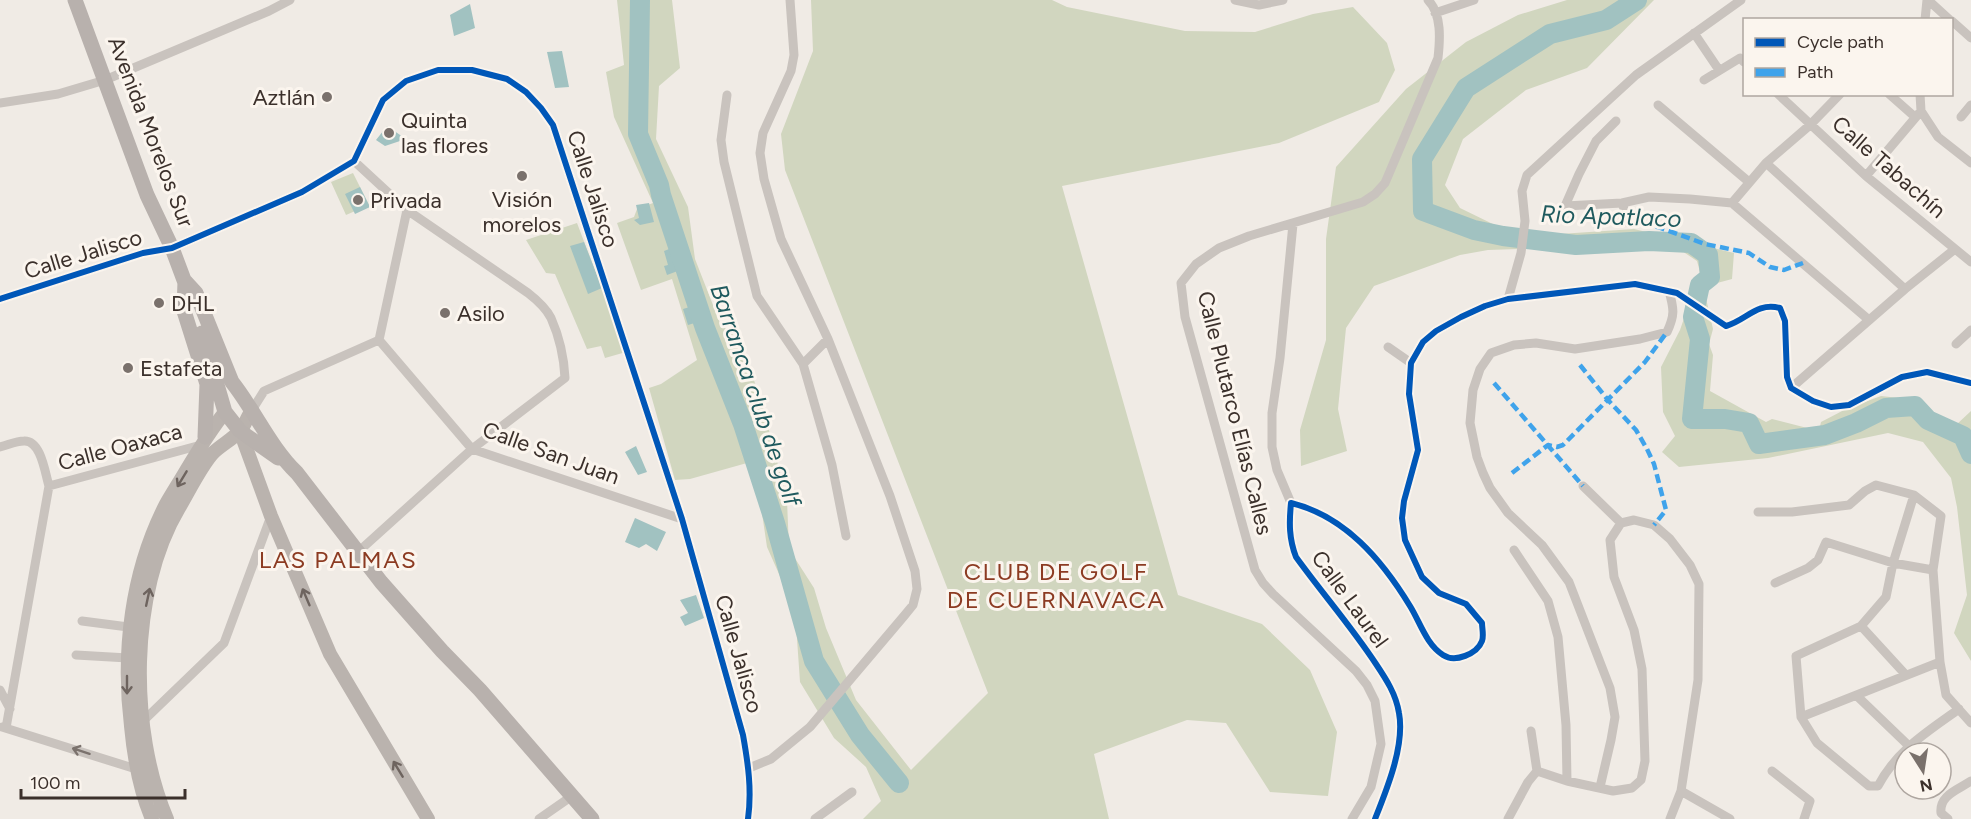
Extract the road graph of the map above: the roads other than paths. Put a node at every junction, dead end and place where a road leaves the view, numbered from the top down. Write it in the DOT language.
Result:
graph roads {
  1 [pos="75,0"];
  2 [pos="290,0"];
  3 [pos="790,0"];
  4 [pos="1235,0"];
  5 [pos="1283,0"];
  6 [pos="1428,0"];
  7 [pos="1474,0"];
  8 [pos="1741,0"];
  9 [pos="1928,0"];
  10 [pos="1436,13"];
  11 [pos="1925,18"];
  12 [pos="1949,18"];
  13 [pos="1953,22"];
  14 [pos="1694,33"];
  15 [pos="1971,38"];
  16 [pos="1743,61"];
  17 [pos="1719,70"];
  18 [pos="105,80"];
  19 [pos="1704,80"];
  20 [pos="727,95"];
  21 [pos="1780,96"];
  22 [pos="1838,96"];
  23 [pos="1892,96"];
  24 [pos="1920,96"];
  25 [pos="0,103"];
  26 [pos="1658,105"];
  27 [pos="1971,105"];
  28 [pos="1918,114"];
  29 [pos="1961,117"];
  30 [pos="1616,121"];
  31 [pos="1809,125"];
  32 [pos="354,161"];
  33 [pos="1766,163"];
  34 [pos="1971,163"];
  35 [pos="1866,176"];
  36 [pos="1749,182"];
  37 [pos="1622,203"];
  38 [pos="1732,203"];
  39 [pos="407,210"];
  40 [pos="1629,223"];
  41 [pos="1293,224"];
  42 [pos="172,248"];
  43 [pos="1955,249"];
  44 [pos="1971,262"];
  45 [pos="185,280"];
  46 [pos="1905,289"];
  47 [pos="1669,291"];
  48 [pos="1508,298"];
  49 [pos="0,299"];
  50 [pos="1869,320"];
  51 [pos="1971,330"];
  52 [pos="828,339"];
  53 [pos="379,340"];
  54 [pos="1956,344"];
  55 [pos="1388,346"];
  56 [pos="1411,363"];
  57 [pos="803,364"];
  58 [pos="1971,383"];
  59 [pos="1791,388"];
  60 [pos="252,410"];
  61 [pos="225,412"];
  62 [pos="240,430"];
  63 [pos="203,441"];
  64 [pos="0,447"];
  65 [pos="472,449"];
  66 [pos="284,460"];
  67 [pos="49,486"];
  68 [pos="1583,486"];
  69 [pos="1914,495"];
  70 [pos="1291,503"];
  71 [pos="1758,512"];
  72 [pos="271,516"];
  73 [pos="682,519"];
  74 [pos="1621,523"];
  75 [pos="846,536"];
  76 [pos="1514,550"];
  77 [pos="358,552"];
  78 [pos="1893,563"];
  79 [pos="1933,570"];
  80 [pos="1775,583"];
  81 [pos="82,621"];
  82 [pos="1861,626"];
  83 [pos="135,628"];
  84 [pos="76,655"];
  85 [pos="128,658"];
  86 [pos="1940,662"];
  87 [pos="1905,674"];
  88 [pos="0,690"];
  89 [pos="1857,696"];
  90 [pos="10,709"];
  91 [pos="1959,709"];
  92 [pos="1801,717"];
  93 [pos="143,722"];
  94 [pos="1971,723"];
  95 [pos="3,727"];
  96 [pos="1531,731"];
  97 [pos="132,732"];
  98 [pos="1904,741"];
  99 [pos="1916,741"];
  100 [pos="1893,762"];
  101 [pos="143,768"];
  102 [pos="749,768"];
  103 [pos="1537,771"];
  104 [pos="1772,771"];
  105 [pos="1567,781"];
  106 [pos="1971,781"];
  107 [pos="1600,787"];
  108 [pos="1681,791"];
  109 [pos="852,792"];
  110 [pos="572,796"];
  111 [pos="152,819"];
  112 [pos="167,819"];
  113 [pos="428,819"];
  114 [pos="539,819"];
  115 [pos="592,819"];
  116 [pos="748,819"];
  117 [pos="815,819"];
  118 [pos="1352,819"];
  119 [pos="1375,819"];
  120 [pos="1508,819"];
  121 [pos="1670,819"];
  122 [pos="1730,819"];
  123 [pos="1804,819"];
  124 [pos="1948,819"];
  1 -- 18 [label="main road, Avenida Morelos Sur"];
  2 -- 18 [label="street"];
  3 -- 52 [label="street"];
  4 -- 5 [label="street"];
  6 -- 10 [label="street, Calle Plutarco Elías Calles"];
  7 -- 10 [label="street"];
  8 -- 14 [label="street"];
  9 -- 11 [label="street"];
  9 -- 12 [label="street"];
  10 -- 41 [label="street, Calle Plutarco Elías Calles"];
  13 -- 15 [label="street"];
  14 -- 17 [label="street"];
  14 -- 48 [label="street"];
  16 -- 17 [label="street"];
  17 -- 19 [label="street"];
  18 -- 25 [label="street"];
  18 -- 42 [label="main road, Avenida Morelos Sur"];
  20 -- 57 [label="street"];
  21 -- 31 [label="street, Calle Tabachín"];
  22 -- 31 [label="street"];
  23 -- 28 [label="street"];
  24 -- 28 [label="street"];
  26 -- 36 [label="street"];
  27 -- 29 [label="street"];
  28 -- 34 [label="street"];
  28 -- 35 [label="street"];
  30 -- 37 [label="street"];
  31 -- 33 [label="street"];
  31 -- 35 [label="street, Calle Tabachín"];
  32 -- 39 [label="street"];
  32 -- 42 [label="street, Calle Jalisco"];
  32 -- 73 [label="street, Calle Jalisco"];
  33 -- 36 [label="street"];
  33 -- 46 [label="street"];
  35 -- 43 [label="street, Calle Tabachín"];
  36 -- 38 [label="street"];
  37 -- 38 [label="street"];
  37 -- 40 [label="street"];
  38 -- 50 [label="street"];
  39 -- 53 [label="street"];
  39 -- 65 [label="street"];
  41 -- 70 [label="street, Calle Laurel"];
  41 -- 118 [label="street, Calle Plutarco Elías Calles"];
  42 -- 45 [label="main road, Avenida Morelos Sur"];
  42 -- 49 [label="street, Calle Jalisco"];
  43 -- 44 [label="street, Calle Tabachín"];
  43 -- 46 [label="street"];
  45 -- 60 [label="main road, Avenida Morelos Sur"];
  45 -- 61 [label="main road, Avenida Morelos Sur"];
  45 -- 63 [label="main road"];
  46 -- 50 [label="street"];
  47 -- 48 [label="street, Calle Laurel"];
  47 -- 59 [label="street, Calle Laurel"];
  47 -- 107 [label="street"];
  48 -- 56 [label="street, Calle Laurel"];
  50 -- 59 [label="street"];
  51 -- 54 [label="street"];
  52 -- 57 [label="street"];
  52 -- 102 [label="street"];
  53 -- 60 [label="street"];
  53 -- 65 [label="street, Calle San Juan"];
  55 -- 56 [label="street"];
  56 -- 70 [label="street, Calle Laurel"];
  57 -- 75 [label="street"];
  58 -- 59 [label="street"];
  60 -- 62 [label="street"];
  60 -- 66 [label="main road, Avenida Morelos Sur"];
  61 -- 62 [label="main road, Avenida Morelos Sur"];
  61 -- 63 [label="street"];
  62 -- 66 [label="main road, Avenida Morelos Sur"];
  62 -- 72 [label="street"];
  83 -- 62 [label="street, one-way"];
  63 -- 67 [label="street, Calle Oaxaca"];
  63 -- 83 [label="street, one-way"];
  64 -- 67 [label="street"];
  65 -- 73 [label="street, Calle San Juan"];
  65 -- 77 [label="street"];
  66 -- 77 [label="main road"];
  67 -- 90 [label="street"];
  68 -- 74 [label="street"];
  69 -- 71 [label="street"];
  69 -- 78 [label="street"];
  69 -- 79 [label="street"];
  70 -- 119 [label="street, Calle Laurel"];
  72 -- 93 [label="street"];
  113 -- 72 [label="street, one-way"];
  73 -- 102 [label="street, Calle Jalisco"];
  74 -- 107 [label="street"];
  74 -- 108 [label="street"];
  76 -- 105 [label="street"];
  77 -- 110 [label="main road"];
  78 -- 79 [label="street"];
  78 -- 80 [label="street"];
  78 -- 82 [label="street"];
  79 -- 86 [label="street"];
  81 -- 83 [label="street"];
  82 -- 87 [label="street"];
  82 -- 92 [label="street"];
  83 -- 85 [label="street"];
  83 -- 93 [label="street"];
  84 -- 85 [label="street"];
  85 -- 97 [label="street, one-way"];
  86 -- 87 [label="street"];
  86 -- 91 [label="street"];
  87 -- 89 [label="street"];
  88 -- 90 [label="street"];
  89 -- 92 [label="street"];
  89 -- 98 [label="street"];
  90 -- 95 [label="street"];
  91 -- 94 [label="street"];
  91 -- 99 [label="street"];
  92 -- 100 [label="street"];
  93 -- 97 [label="street"];
  93 -- 101 [label="street"];
  101 -- 95 [label="street, one-way"];
  96 -- 103 [label="street"];
  97 -- 101 [label="street"];
  101 -- 111 [label="street"];
  101 -- 112 [label="street"];
  102 -- 116 [label="street, Calle Jalisco"];
  103 -- 105 [label="street"];
  103 -- 120 [label="street"];
  104 -- 123 [label="street"];
  105 -- 107 [label="street"];
  106 -- 124 [label="street"];
  108 -- 121 [label="street"];
  108 -- 122 [label="street"];
  109 -- 117 [label="street"];
  110 -- 114 [label="street"];
  110 -- 115 [label="main road"];
}
